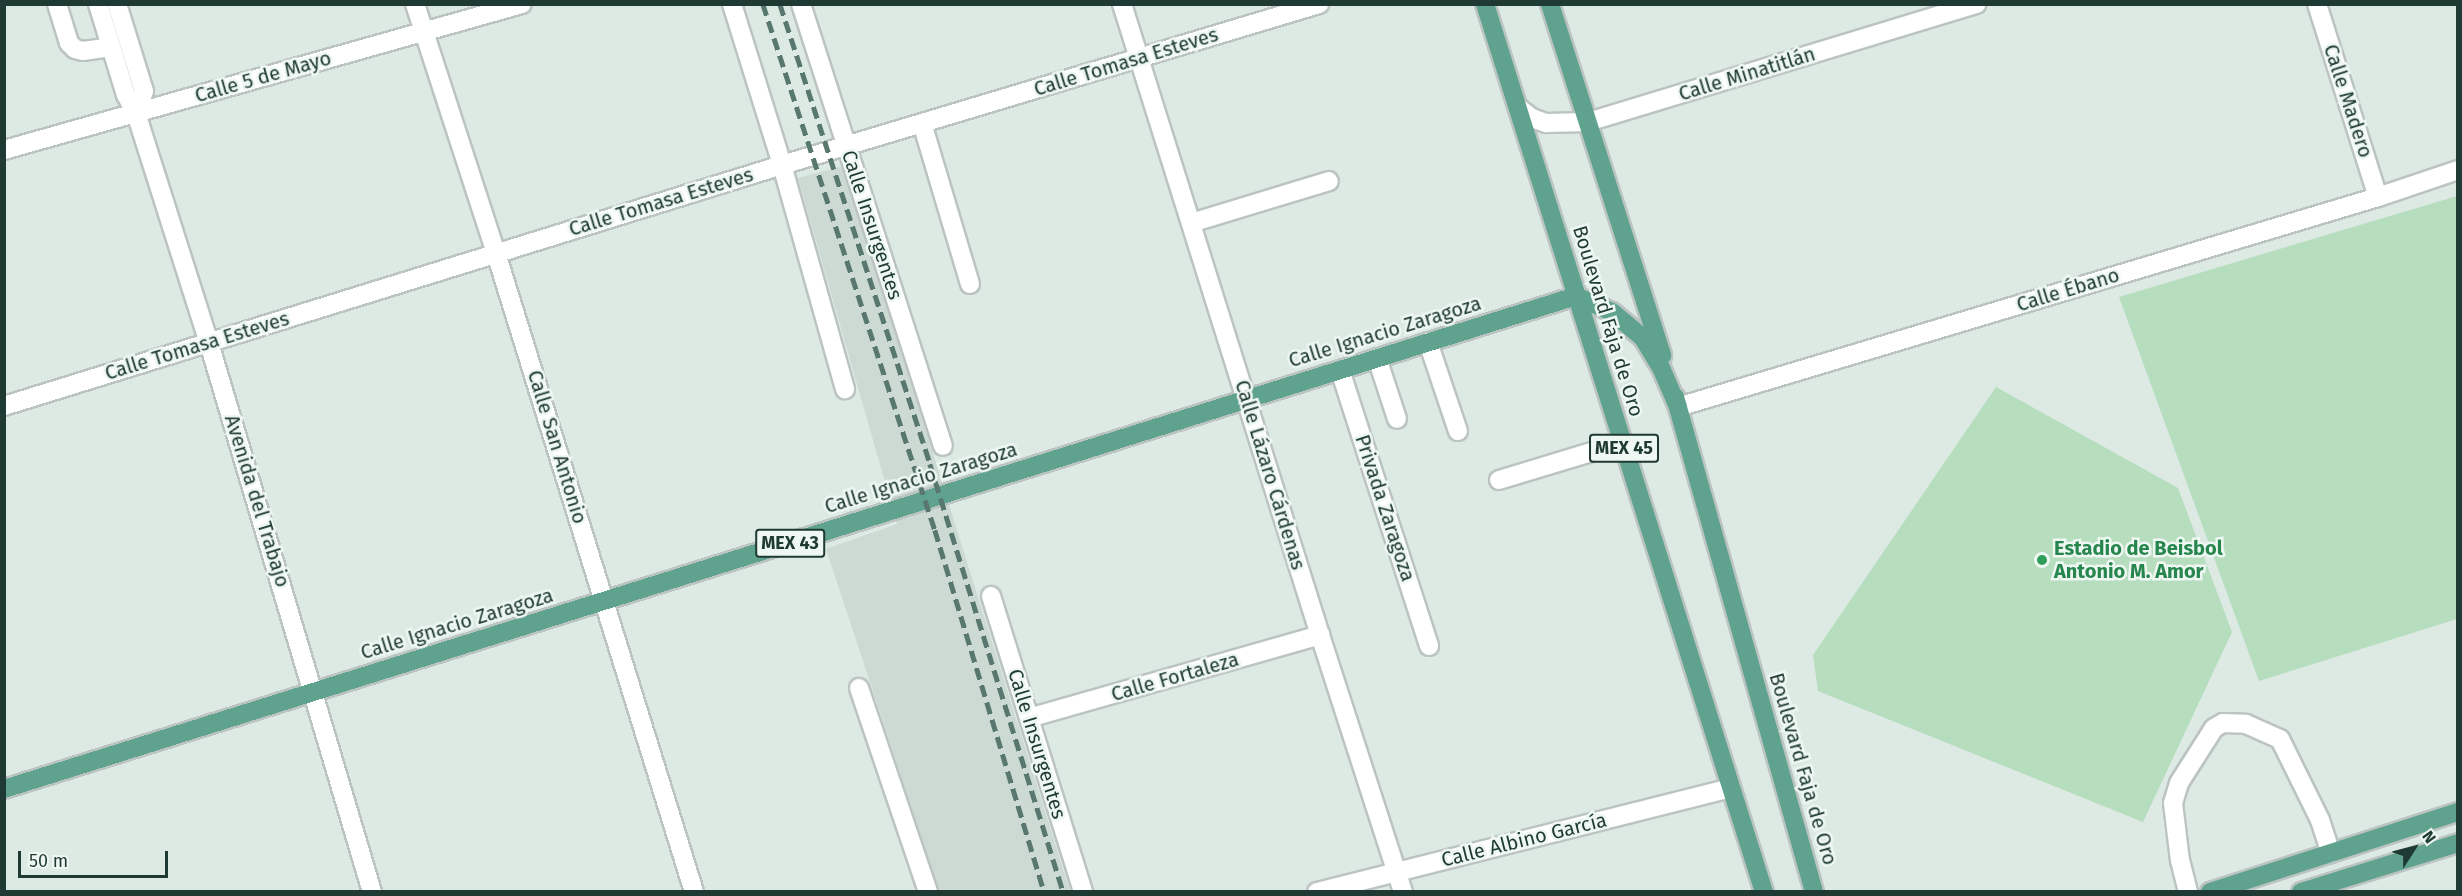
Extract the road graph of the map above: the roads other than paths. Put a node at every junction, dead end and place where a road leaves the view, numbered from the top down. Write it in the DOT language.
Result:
graph roads {
  1 [pos="57,4"];
  2 [pos="98,4"];
  3 [pos="117,4"];
  4 [pos="415,4"];
  5 [pos="522,4"];
  6 [pos="732,4"];
  7 [pos="801,4"];
  8 [pos="1122,4"];
  9 [pos="1319,4"];
  10 [pos="1485,4"];
  11 [pos="1550,4"];
  12 [pos="1976,4"];
  13 [pos="2317,4"];
  14 [pos="424,32"];
  15 [pos="111,47"];
  16 [pos="1140,58"];
  17 [pos="1519,108"];
  18 [pos="136,113"];
  19 [pos="922,123"];
  20 [pos="1588,123"];
  21 [pos="846,146"];
  22 [pos="4,150"];
  23 [pos="782,165"];
  24 [pos="2457,170"];
  25 [pos="1329,181"];
  26 [pos="2378,197"];
  27 [pos="1191,223"];
  28 [pos="496,254"];
  29 [pos="970,284"];
  30 [pos="1576,296"];
  31 [pos="1428,342"];
  32 [pos="209,343"];
  33 [pos="1377,358"];
  34 [pos="1340,370"];
  35 [pos="844,389"];
  36 [pos="1246,399"];
  37 [pos="4,406"];
  38 [pos="1678,408"];
  39 [pos="1397,418"];
  40 [pos="1458,431"];
  41 [pos="1622,440"];
  42 [pos="944,446"];
  43 [pos="1499,480"];
  44 [pos="991,596"];
  45 [pos="605,601"];
  46 [pos="1320,635"];
  47 [pos="1429,646"];
  48 [pos="859,688"];
  49 [pos="314,692"];
  50 [pos="1029,718"];
  51 [pos="1731,788"];
  52 [pos="4,789"];
  53 [pos="2457,812"];
  54 [pos="2457,843"];
  55 [pos="2331,853"];
  56 [pos="1397,872"];
  57 [pos="2223,890"];
  58 [pos="372,891"];
  59 [pos="694,891"];
  60 [pos="928,891"];
  61 [pos="1083,891"];
  62 [pos="1317,891"];
  63 [pos="1403,891"];
  64 [pos="1764,891"];
  65 [pos="1814,891"];
  66 [pos="2188,891"];
  67 [pos="2301,891"];
  1 -- 15 [label="street"];
  2 -- 15 [label="street, Avenida del Trabajo"];
  3 -- 18 [label="street, Avenida del Trabajo"];
  4 -- 14 [label="street, Calle San Antonio"];
  5 -- 14 [label="street, Calle 5 de Mayo"];
  6 -- 23 [label="street"];
  7 -- 21 [label="street, Calle Insurgentes"];
  8 -- 16 [label="street, Calle Lázaro Cárdenas"];
  9 -- 16 [label="street, Calle Tomasa Esteves"];
  10 -- 17 [label="main road, Boulevard Faja de Oro / MEX 45"];
  11 -- 20 [label="main road, Boulevard Faja de Oro / MEX 45"];
  12 -- 20 [label="street, Calle Minatitlán"];
  13 -- 26 [label="street, Calle Madero"];
  14 -- 18 [label="street, Calle 5 de Mayo"];
  14 -- 28 [label="street, Calle San Antonio"];
  15 -- 18 [label="street, Avenida del Trabajo"];
  16 -- 19 [label="street, Calle Tomasa Esteves"];
  16 -- 27 [label="street, Calle Lázaro Cárdenas"];
  17 -- 20 [label="street, Calle Minatitlán"];
  17 -- 30 [label="main road, Boulevard Faja de Oro / MEX 45"];
  18 -- 22 [label="street, Calle 5 de Mayo"];
  18 -- 32 [label="street, Avenida del Trabajo"];
  19 -- 21 [label="street, Calle Tomasa Esteves"];
  19 -- 29 [label="street"];
  20 -- 38 [label="main road, Boulevard Faja de Oro / MEX 45"];
  21 -- 23 [label="street, Calle Tomasa Esteves"];
  21 -- 42 [label="street, Calle Insurgentes"];
  23 -- 28 [label="street, Calle Tomasa Esteves"];
  23 -- 35 [label="street"];
  24 -- 26 [label="street, Calle Ébano"];
  25 -- 27 [label="street"];
  26 -- 38 [label="street, Calle Ébano"];
  27 -- 36 [label="street, Calle Lázaro Cárdenas"];
  28 -- 32 [label="street, Calle Tomasa Esteves"];
  28 -- 45 [label="street, Calle San Antonio"];
  30 -- 31 [label="main road, Calle Ignacio Zaragoza / MEX 43"];
  30 -- 38 [label="main road"];
  30 -- 41 [label="main road, Boulevard Faja de Oro / MEX 45"];
  31 -- 33 [label="main road, Calle Ignacio Zaragoza / MEX 43"];
  31 -- 40 [label="street"];
  32 -- 37 [label="street, Calle Tomasa Esteves"];
  32 -- 49 [label="street, Avenida del Trabajo"];
  33 -- 34 [label="main road, Calle Ignacio Zaragoza / MEX 43"];
  33 -- 39 [label="street"];
  34 -- 36 [label="main road, Calle Ignacio Zaragoza / MEX 43"];
  34 -- 47 [label="street, Privada Zaragoza"];
  36 -- 45 [label="main road, Calle Ignacio Zaragoza / MEX 43"];
  36 -- 46 [label="street, Calle Lázaro Cárdenas"];
  38 -- 65 [label="main road, Boulevard Faja de Oro / MEX 45"];
  41 -- 43 [label="street"];
  41 -- 51 [label="main road, Boulevard Faja de Oro / MEX 45"];
  44 -- 50 [label="street, Calle Insurgentes"];
  45 -- 49 [label="main road, Calle Ignacio Zaragoza / MEX 43"];
  45 -- 59 [label="street, Calle San Antonio"];
  46 -- 50 [label="street, Calle Fortaleza"];
  46 -- 56 [label="street, Calle Lázaro Cárdenas"];
  48 -- 60 [label="street"];
  49 -- 52 [label="main road, Calle Ignacio Zaragoza / MEX 43"];
  49 -- 58 [label="street, Avenida del Trabajo"];
  50 -- 61 [label="street, Calle Insurgentes"];
  51 -- 56 [label="street, Calle Albino García"];
  51 -- 64 [label="main road, Boulevard Faja de Oro / MEX 45"];
  53 -- 55 [label="main road"];
  54 -- 67 [label="main road"];
  55 -- 57 [label="main road"];
  55 -- 66 [label="street"];
  56 -- 62 [label="street, Calle Albino García"];
  56 -- 63 [label="street, Calle Lázaro Cárdenas"];
}
